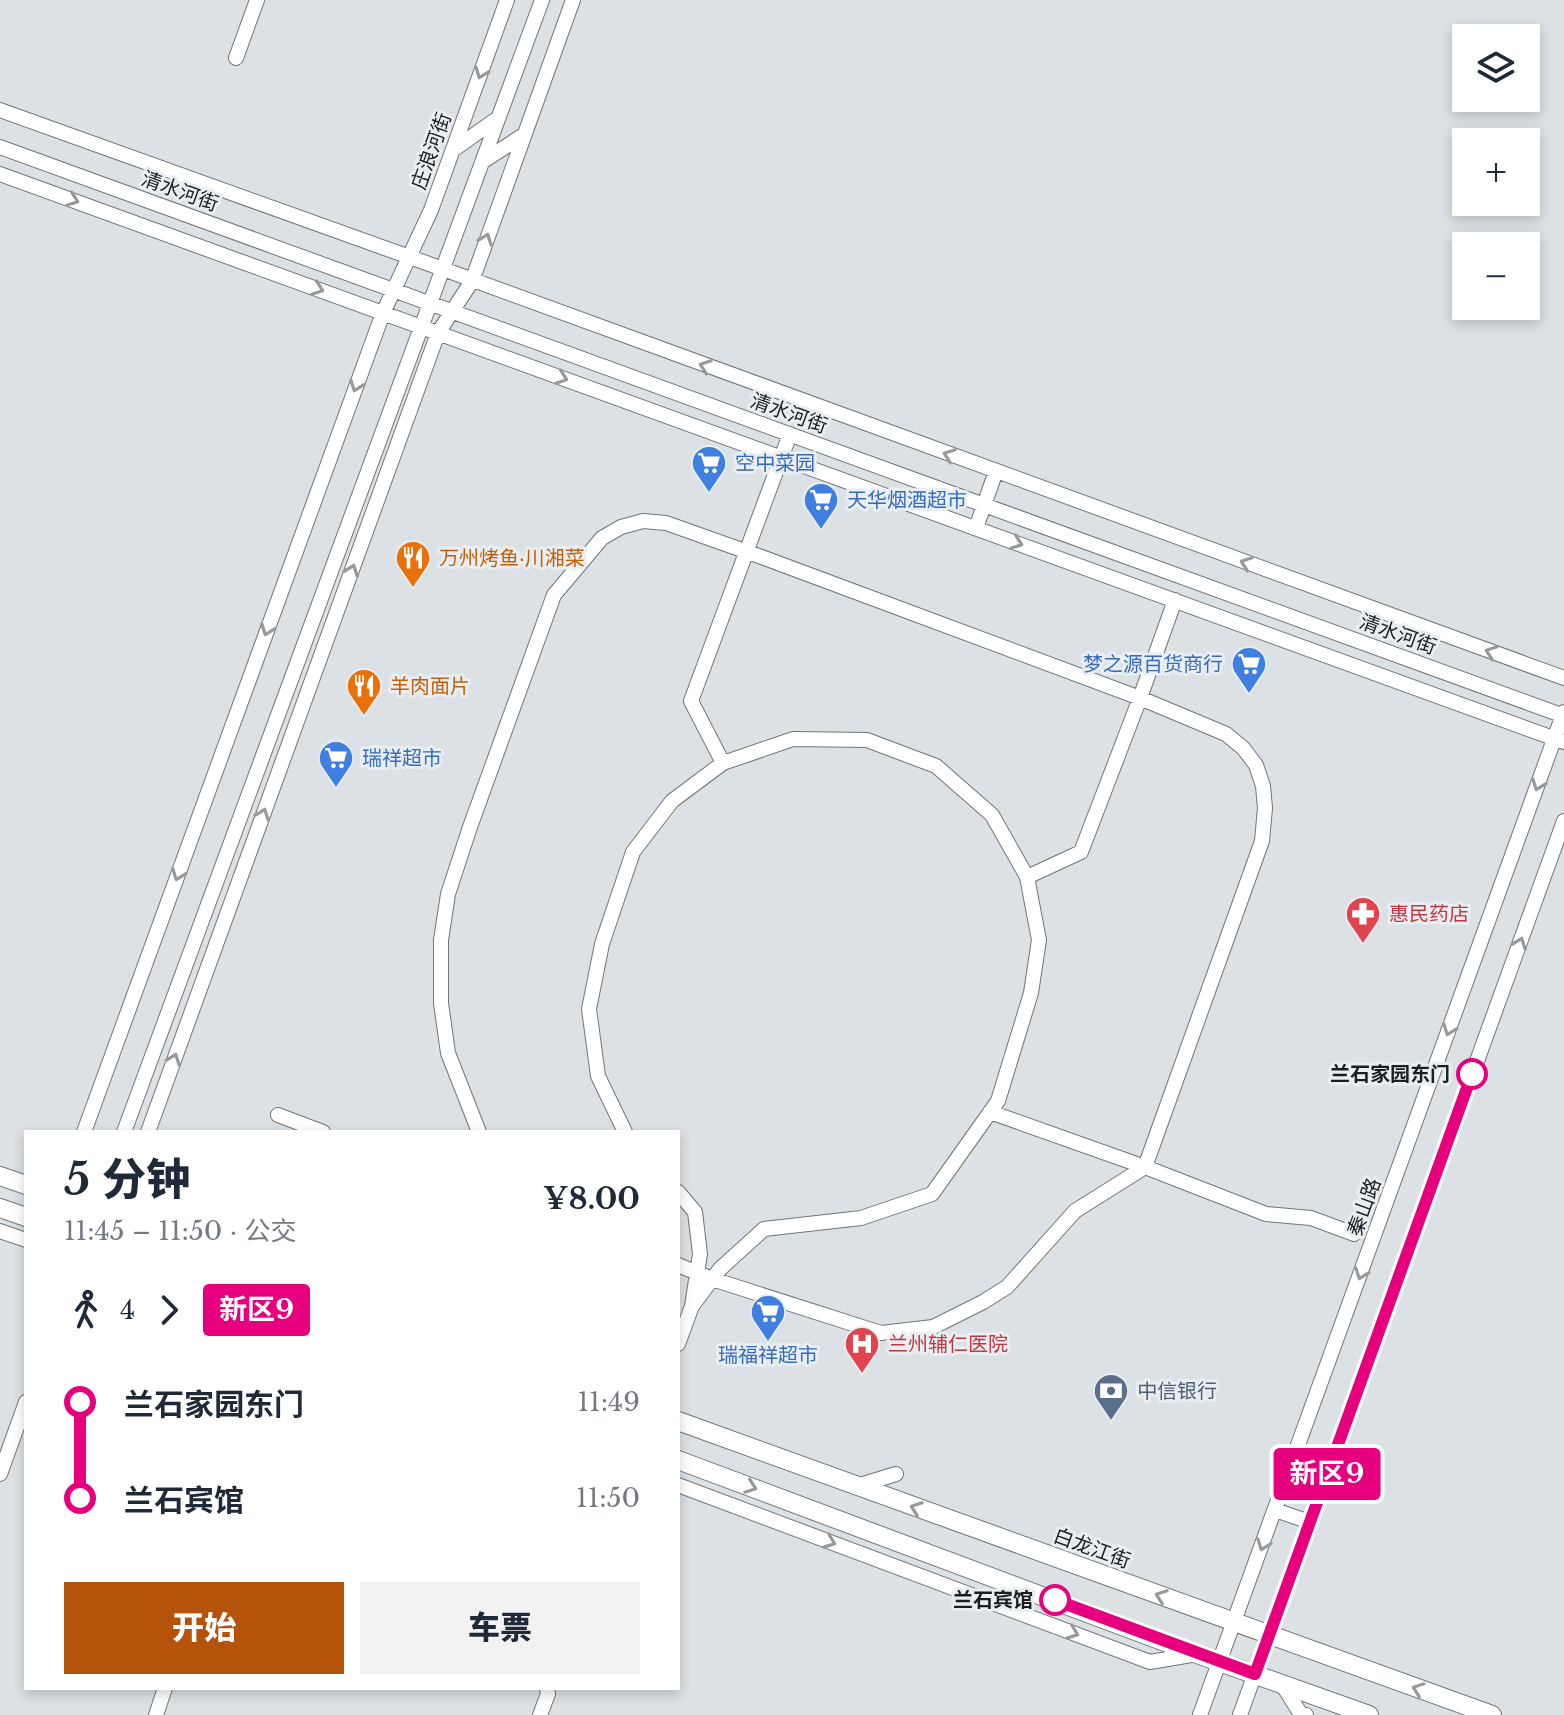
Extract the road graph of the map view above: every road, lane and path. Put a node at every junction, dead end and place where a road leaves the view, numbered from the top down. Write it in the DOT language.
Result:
graph roads {
  1 [pos="257,0"];
  2 [pos="507,0"];
  3 [pos="542,0"];
  4 [pos="573,0"];
  5 [pos="236,58"];
  6 [pos="0,110"];
  7 [pos="498,118"];
  8 [pos="525,134"];
  9 [pos="0,147"];
  10 [pos="452,150"];
  11 [pos="482,162"];
  12 [pos="0,174"];
  13 [pos="409,258"];
  14 [pos="443,269"];
  15 [pos="472,281"];
  16 [pos="394,290"];
  17 [pos="430,302"];
  18 [pos="452,312"];
  19 [pos="383,313"];
  20 [pos="422,326"];
  21 [pos="438,333"];
  22 [pos="790,434"];
  23 [pos="781,457"];
  24 [pos="996,471"];
  25 [pos="984,505"];
  26 [pos="976,528"];
  27 [pos="746,551"];
  28 [pos="1175,600"];
  29 [pos="1564,678"];
  30 [pos="1140,698"];
  31 [pos="1564,714"];
  32 [pos="1559,740"];
  33 [pos="723,763"];
  34 [pos="1564,821"];
  35 [pos="1027,877"];
  36 [pos="990,1112"];
  37 [pos="278,1115"];
  38 [pos="85,1130"];
  39 [pos="125,1130"];
  40 [pos="149,1130"];
  41 [pos="318,1130"];
  42 [pos="478,1130"];
  43 [pos="624,1130"];
  44 [pos="1145,1167"];
  45 [pos="0,1176"];
  46 [pos="24,1184"];
  47 [pos="680,1194"];
  48 [pos="0,1208"];
  49 [pos="24,1216"];
  50 [pos="0,1231"];
  51 [pos="1354,1234"];
  52 [pos="24,1239"];
  53 [pos="680,1266"];
  54 [pos="697,1273"];
  55 [pos="712,1279"];
  56 [pos="692,1306"];
  57 [pos="680,1339"];
  58 [pos="24,1408"];
  59 [pos="680,1422"];
  60 [pos="680,1461"];
  61 [pos="0,1474"];
  62 [pos="896,1474"];
  63 [pos="680,1486"];
  64 [pos="857,1486"];
  65 [pos="1275,1510"];
  66 [pos="1310,1522"];
  67 [pos="1234,1623"];
  68 [pos="1269,1635"];
  69 [pos="1197,1654"];
  70 [pos="1220,1662"];
  71 [pos="1255,1674"];
  72 [pos="1282,1684"];
  73 [pos="164,1690"];
  74 [pos="547,1690"];
  75 [pos="156,1715"];
  76 [pos="540,1715"];
  77 [pos="1200,1715"];
  78 [pos="1240,1715"];
  79 [pos="1306,1715"];
  80 [pos="1369,1715"];
  81 [pos="1492,1715"];
  1 -- 5 [label="street"];
  2 -- 10 [label="street, 庄浪河街, one-way"];
  3 -- 7 [label="street"];
  4 -- 8 [label="street"];
  6 -- 13 [label="street"];
  7 -- 10 [label="street"];
  7 -- 11 [label="street"];
  8 -- 11 [label="street"];
  15 -- 8 [label="street, one-way"];
  9 -- 16 [label="street, 清水河街"];
  10 -- 13 [label="street, 庄浪河街"];
  11 -- 14 [label="street"];
  12 -- 19 [label="street, one-way"];
  13 -- 14 [label="street"];
  13 -- 16 [label="street, 庄浪河街"];
  14 -- 15 [label="street"];
  14 -- 17 [label="street"];
  15 -- 18 [label="street"];
  24 -- 15 [label="street, one-way"];
  16 -- 17 [label="street, 清水河街"];
  16 -- 19 [label="street, 庄浪河街"];
  17 -- 18 [label="street, 清水河街"];
  17 -- 20 [label="street"];
  18 -- 21 [label="street"];
  18 -- 22 [label="street, 清水河街"];
  19 -- 20 [label="street"];
  19 -- 38 [label="street, 庄浪河街, one-way"];
  20 -- 21 [label="street"];
  20 -- 39 [label="street"];
  21 -- 23 [label="street, one-way"];
  40 -- 21 [label="street, one-way"];
  22 -- 23 [label="street"];
  22 -- 25 [label="street, 清水河街"];
  23 -- 26 [label="street"];
  23 -- 27 [label="street"];
  24 -- 25 [label="street"];
  29 -- 24 [label="street, one-way"];
  25 -- 26 [label="street"];
  25 -- 31 [label="street, 清水河街"];
  26 -- 28 [label="street, one-way"];
  27 -- 30 [label="street"];
  27 -- 33 [label="street"];
  27 -- 42 [label="street"];
  28 -- 30 [label="street"];
  28 -- 32 [label="street"];
  30 -- 35 [label="street"];
  30 -- 44 [label="street"];
  31 -- 32 [label="street, 秦山路"];
  32 -- 65 [label="street, 秦山路, one-way"];
  33 -- 35 [label="street"];
  33 -- 43 [label="street"];
  66 -- 34 [label="street, one-way"];
  35 -- 36 [label="street"];
  36 -- 44 [label="street"];
  36 -- 55 [label="street"];
  37 -- 41 [label="street"];
  44 -- 51 [label="street"];
  44 -- 55 [label="street"];
  45 -- 46 [label="main road"];
  47 -- 54 [label="street"];
  48 -- 49 [label="main road"];
  50 -- 52 [label="street"];
  53 -- 54 [label="street"];
  54 -- 55 [label="street"];
  54 -- 56 [label="street"];
  55 -- 56 [label="street"];
  56 -- 57 [label="street"];
  58 -- 61 [label="street"];
  59 -- 64 [label="main road, 白龙江街"];
  60 -- 69 [label="main road, one-way"];
  62 -- 64 [label="street"];
  63 -- 69 [label="street, one-way"];
  67 -- 64 [label="main road, 白龙江街, one-way"];
  65 -- 66 [label="street"];
  65 -- 67 [label="street, 秦山路, one-way"];
  66 -- 68 [label="street"];
  67 -- 68 [label="main road, 白龙江街"];
  67 -- 70 [label="street, 秦山路"];
  68 -- 71 [label="street"];
  81 -- 68 [label="main road, 白龙江街, one-way"];
  69 -- 70 [label="main road"];
  70 -- 71 [label="main road"];
  70 -- 77 [label="street, 秦山路"];
  71 -- 72 [label="main road"];
  71 -- 78 [label="street"];
  72 -- 79 [label="street"];
  72 -- 80 [label="main road"];
  73 -- 75 [label="street"];
  74 -- 76 [label="street"];
}
